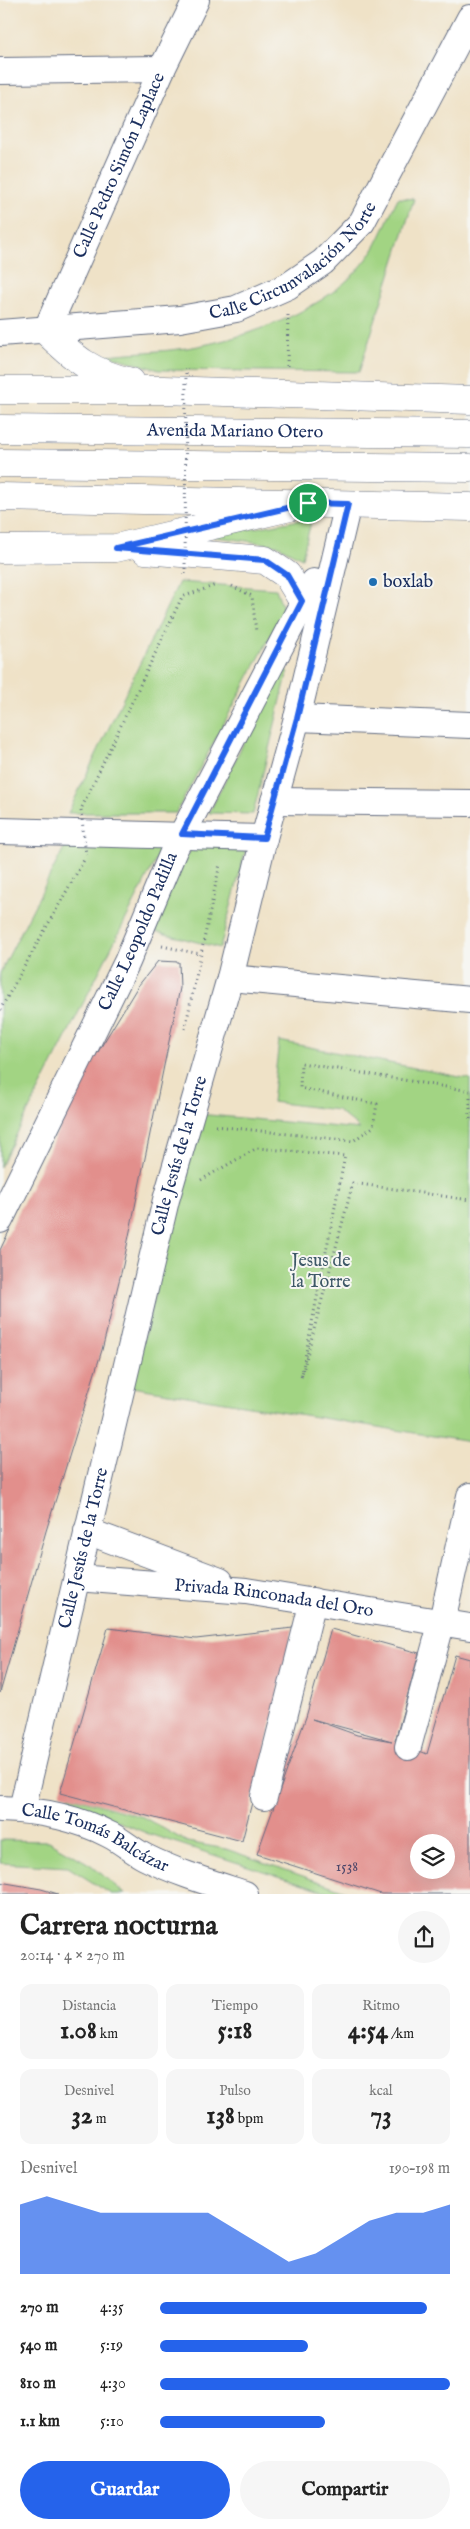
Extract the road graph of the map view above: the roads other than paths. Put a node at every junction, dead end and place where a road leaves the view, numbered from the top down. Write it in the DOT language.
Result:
graph roads {
  1 [pos="196,0"];
  2 [pos="470,18"];
  3 [pos="162,69"];
  4 [pos="0,71"];
  5 [pos="46,331"];
  6 [pos="0,333"];
  7 [pos="0,390"];
  8 [pos="164,390"];
  9 [pos="470,400"];
  10 [pos="0,428"];
  11 [pos="470,434"];
  12 [pos="0,463"];
  13 [pos="470,468"];
  14 [pos="0,497"];
  15 [pos="308,503"];
  16 [pos="348,504"];
  17 [pos="470,507"];
  18 [pos="339,540"];
  19 [pos="116,548"];
  20 [pos="0,549"];
  21 [pos="302,601"];
  22 [pos="297,718"];
  23 [pos="470,725"];
  24 [pos="274,801"];
  25 [pos="470,803"];
  26 [pos="0,831"];
  27 [pos="182,834"];
  28 [pos="264,838"];
  29 [pos="230,978"];
  30 [pos="470,1000"];
  31 [pos="0,1220"];
  32 [pos="470,1496"];
  33 [pos="88,1531"];
  34 [pos="77,1578"];
  35 [pos="246,1591"];
  36 [pos="313,1601"];
  37 [pos="442,1621"];
  38 [pos="470,1627"];
  39 [pos="408,1748"];
  40 [pos="264,1797"];
  41 [pos="11,1809"];
  42 [pos="245,1894"];
  1 -- 3 [label="street, Calle Pedro Simón Laplace"];
  2 -- 5 [label="street, Calle Circunvalación Norte"];
  3 -- 4 [label="street"];
  3 -- 5 [label="street, Calle Pedro Simón Laplace"];
  5 -- 6 [label="street, Calle Circunvalación Norte"];
  5 -- 8 [label="main road"];
  7 -- 8 [label="main road"];
  8 -- 9 [label="main road"];
  10 -- 11 [label="main road, Avenida Mariano Otero"];
  12 -- 13 [label="main road, Avenida Mariano Otero"];
  14 -- 15 [label="main road"];
  15 -- 16 [label="main road"];
  15 -- 19 [label="main road"];
  16 -- 17 [label="main road"];
  16 -- 18 [label="street, Calle Jesús de la Torre"];
  18 -- 21 [label="street, Calle Leopoldo Padilla"];
  18 -- 22 [label="street, Calle Jesús de la Torre"];
  19 -- 20 [label="main road"];
  19 -- 21 [label="main road"];
  21 -- 27 [label="street, Calle Leopoldo Padilla"];
  22 -- 23 [label="street"];
  22 -- 24 [label="street, Calle Jesús de la Torre"];
  24 -- 25 [label="street"];
  24 -- 28 [label="street, Calle Jesús de la Torre"];
  26 -- 27 [label="street"];
  27 -- 28 [label="street"];
  27 -- 31 [label="street, Calle Leopoldo Padilla"];
  28 -- 29 [label="street, Calle Jesús de la Torre"];
  29 -- 30 [label="street"];
  29 -- 33 [label="street, Calle Jesús de la Torre"];
  32 -- 37 [label="street"];
  33 -- 34 [label="street, Calle Jesús de la Torre"];
  33 -- 35 [label="street"];
  34 -- 35 [label="street, Privada Rinconada del Oro"];
  34 -- 41 [label="street, Calle Jesús de la Torre"];
  35 -- 36 [label="street, Privada Rinconada del Oro"];
  36 -- 37 [label="street, Privada Rinconada del Oro"];
  36 -- 40 [label="street"];
  37 -- 38 [label="street, Privada Rinconada del Oro"];
  37 -- 39 [label="street"];
  41 -- 42 [label="street, Calle Tomás Balcázar"];
}
